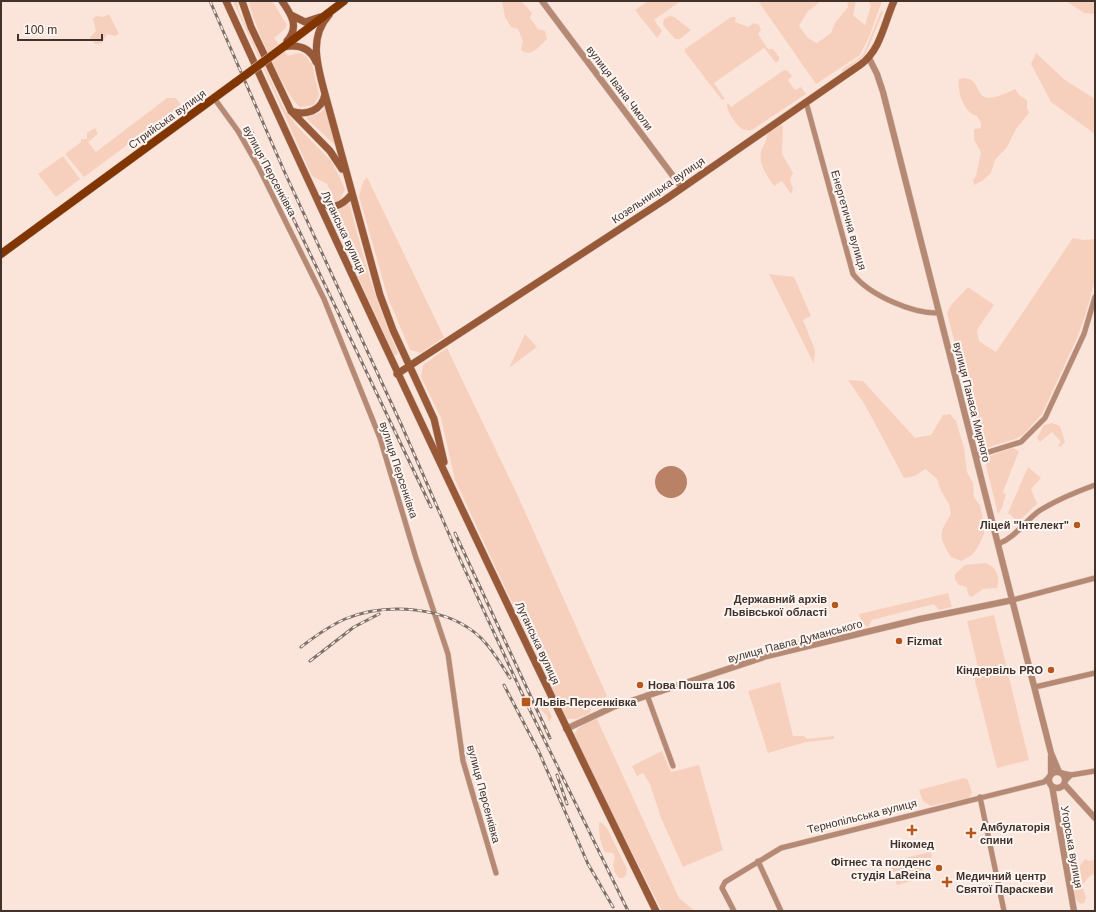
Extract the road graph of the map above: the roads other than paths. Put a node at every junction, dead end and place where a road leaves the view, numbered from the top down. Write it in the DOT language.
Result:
graph roads {
  1 [pos="226,1"];
  2 [pos="282,1"];
  3 [pos="344,1"];
  4 [pos="542,1"];
  5 [pos="242,2"];
  6 [pos="892,3"];
  7 [pos="334,8"];
  8 [pos="291,14"];
  9 [pos="282,48"];
  10 [pos="869,58"];
  11 [pos="319,70"];
  12 [pos="325,94"];
  13 [pos="214,98"];
  14 [pos="806,102"];
  15 [pos="292,111"];
  16 [pos="347,179"];
  17 [pos="682,188"];
  18 [pos="352,194"];
  19 [pos="315,197"];
  20 [pos="1,254"];
  21 [pos="1095,297"];
  22 [pos="939,313"];
  23 [pos="410,366"];
  24 [pos="397,374"];
  25 [pos="976,456"];
  26 [pos="445,470"];
  27 [pos="1095,485"];
  28 [pos="998,544"];
  29 [pos="1095,578"];
  30 [pos="1013,600"];
  31 [pos="1095,673"];
  32 [pos="1035,688"];
  33 [pos="647,695"];
  34 [pos="566,729"];
  35 [pos="1051,753"];
  36 [pos="673,766"];
  37 [pos="1095,771"];
  38 [pos="1061,773"];
  39 [pos="1051,775"];
  40 [pos="1071,775"];
  41 [pos="1065,782"];
  42 [pos="1049,784"];
  43 [pos="980,797"];
  44 [pos="1095,818"];
  45 [pos="758,861"];
  46 [pos="496,873"];
  47 [pos="656,911"];
  48 [pos="734,911"];
  49 [pos="781,911"];
  50 [pos="1004,911"];
  51 [pos="1074,911"];
  1 -- 19 [label="main road, Луганська вулиця"];
  2 -- 8 [label="main road"];
  3 -- 7 [label="main road, Стрийська вулиця"];
  4 -- 17 [label="street, вулиця Івана Чмоли"];
  5 -- 15 [label="main road, Луганська вулиця"];
  6 -- 10 [label="main road, Козельницька вулиця"];
  7 -- 8 [label="main road"];
  7 -- 9 [label="main road, Стрийська вулиця"];
  7 -- 11 [label="main road, Луганська вулиця"];
  8 -- 9 [label="main road"];
  9 -- 11 [label="main road, Луганська вулиця"];
  9 -- 13 [label="main road, Стрийська вулиця, bridge"];
  10 -- 14 [label="main road, Козельницька вулиця"];
  10 -- 22 [label="street, вулиця Панаса Мирного"];
  11 -- 12 [label="main road, Луганська вулиця"];
  12 -- 15 [label="main road"];
  12 -- 16 [label="main road, Луганська вулиця"];
  13 -- 20 [label="main road, Стрийська вулиця"];
  13 -- 46 [label="street, вулиця Персенківка"];
  14 -- 17 [label="main road, Козельницька вулиця"];
  14 -- 22 [label="street, Енергетична вулиця"];
  15 -- 16 [label="main road, Луганська вулиця"];
  16 -- 18 [label="main road, Луганська вулиця"];
  17 -- 23 [label="main road, Козельницька вулиця"];
  18 -- 19 [label="main road"];
  18 -- 23 [label="main road, Луганська вулиця"];
  19 -- 24 [label="main road, Луганська вулиця"];
  21 -- 25 [label="street"];
  22 -- 25 [label="street, вулиця Панаса Мирного"];
  23 -- 24 [label="main road, Козельницька вулиця"];
  23 -- 26 [label="main road, Луганська вулиця"];
  24 -- 26 [label="main road, Луганська вулиця"];
  25 -- 28 [label="street, вулиця Панаса Мирного"];
  26 -- 34 [label="main road, Луганська вулиця"];
  27 -- 28 [label="street"];
  28 -- 30 [label="street, вулиця Панаса Мирного"];
  29 -- 30 [label="street"];
  30 -- 32 [label="street, вулиця Панаса Мирного"];
  30 -- 33 [label="street, вулиця Павла Думанського"];
  31 -- 32 [label="street"];
  32 -- 35 [label="street, вулиця Панаса Мирного"];
  33 -- 34 [label="street, вулиця Павла Думанського"];
  33 -- 36 [label="street"];
  34 -- 47 [label="main road, Луганська вулиця"];
  35 -- 38 [label="street, вулиця Панаса Мирного"];
  35 -- 39 [label="street, вулиця Панаса Мирного"];
  37 -- 40 [label="street"];
  38 -- 39 [label="street"];
  38 -- 40 [label="street"];
  38 -- 41 [label="street, вулиця Панаса Мирного"];
  39 -- 42 [label="street, Угорська вулиця"];
  40 -- 41 [label="street"];
  41 -- 42 [label="street"];
  41 -- 44 [label="street"];
  42 -- 43 [label="street, Тернопільська вулиця"];
  42 -- 51 [label="street, Угорська вулиця"];
  43 -- 45 [label="street, Тернопільська вулиця"];
  43 -- 50 [label="street"];
  45 -- 48 [label="street, Тернопільська вулиця"];
  45 -- 49 [label="street"];
}
